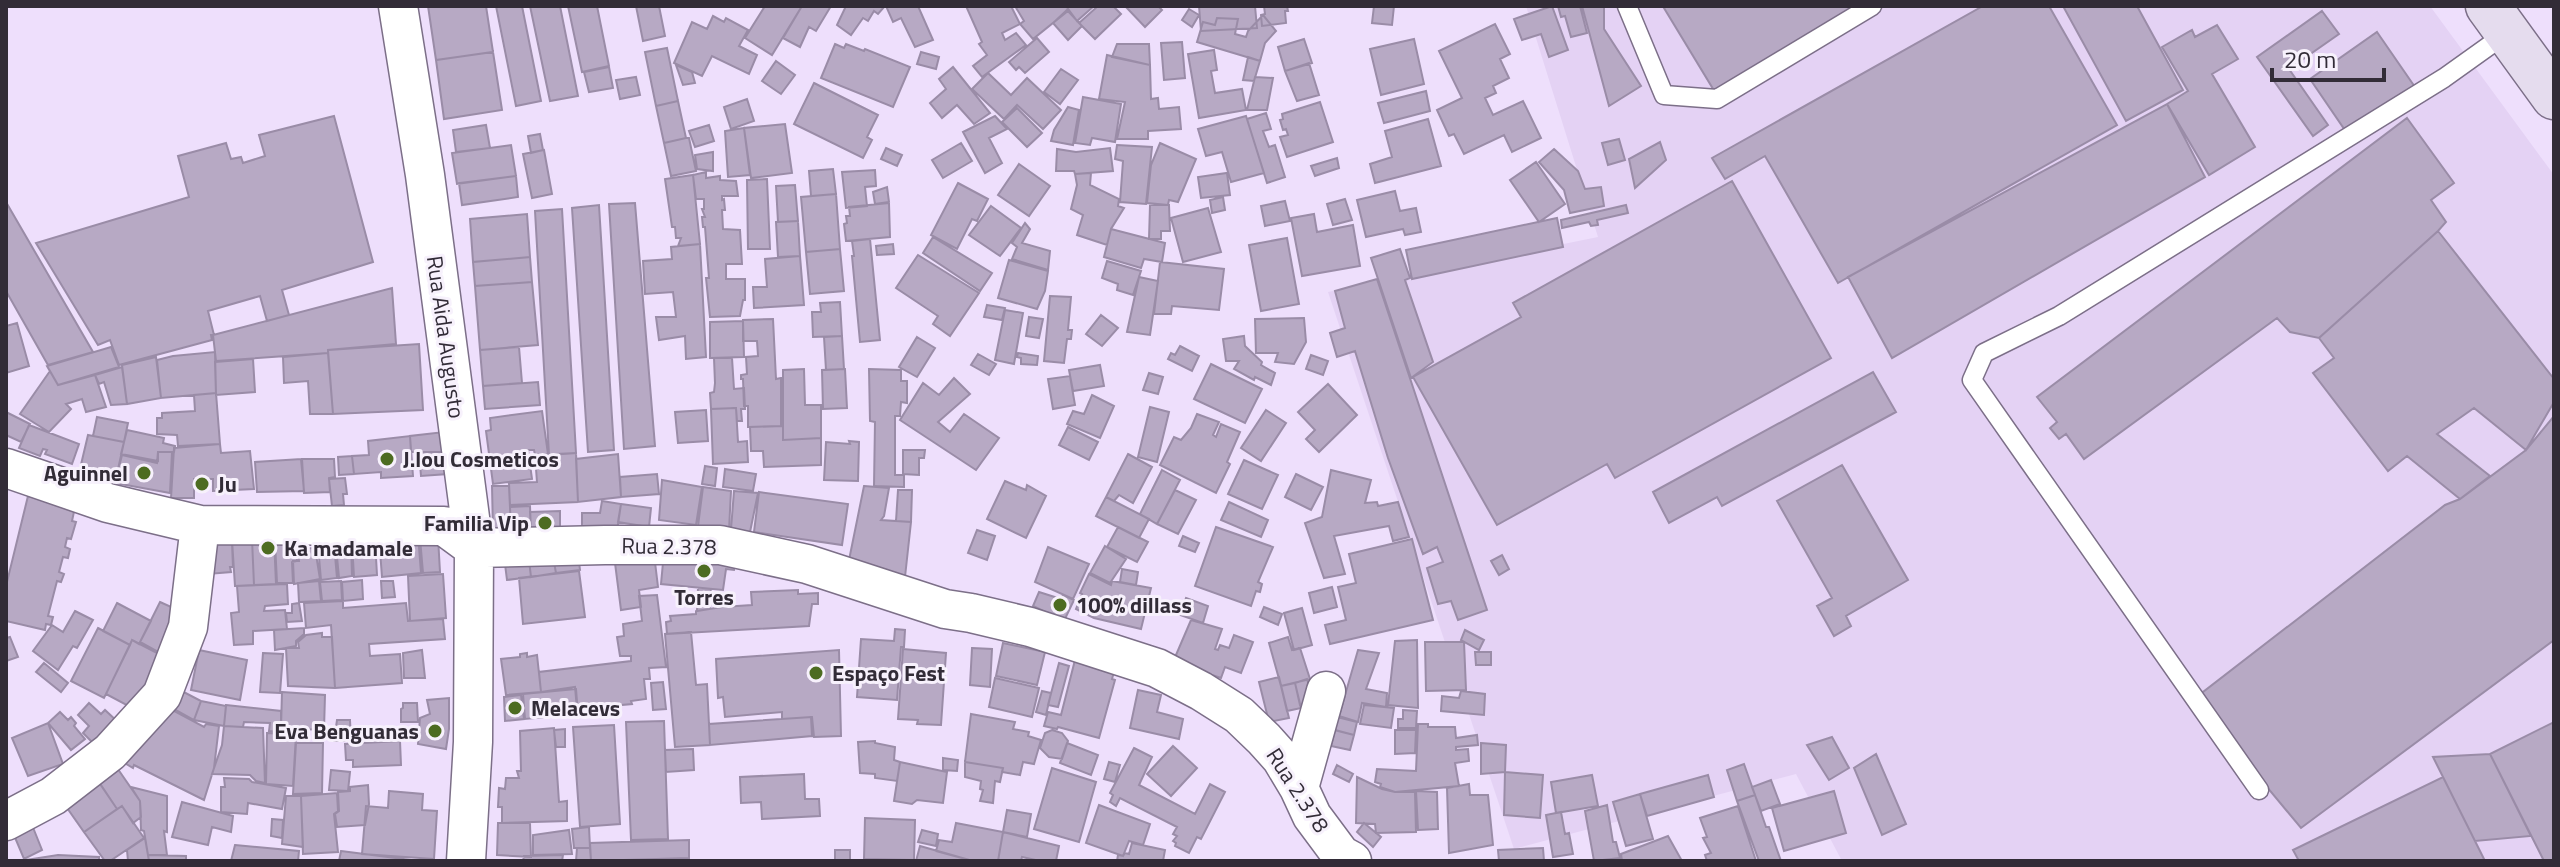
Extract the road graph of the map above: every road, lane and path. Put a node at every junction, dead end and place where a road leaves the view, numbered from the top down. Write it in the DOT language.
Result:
graph roads {
  1 [pos="398,6"];
  2 [pos="1627,6"];
  3 [pos="1872,6"];
  4 [pos="2498,20"];
  5 [pos="2554,97"];
  6 [pos="6,468"];
  7 [pos="200,525"];
  8 [pos="474,548"];
  9 [pos="1326,691"];
  10 [pos="1299,788"];
  11 [pos="2259,790"];
  12 [pos="6,821"];
  13 [pos="1346,858"];
  14 [pos="466,861"];
  1 -- 8 [label="street, Rua Aida Augusto"];
  2 -- 3 [label="lane"];
  4 -- 5 [label="main road"];
  4 -- 11 [label="lane"];
  6 -- 7 [label="street"];
  7 -- 8 [label="street"];
  7 -- 12 [label="street"];
  8 -- 10 [label="street, Rua 2.378"];
  8 -- 14 [label="street, Rua Aida Augusto"];
  9 -- 10 [label="street"];
  10 -- 13 [label="street, Rua 2.378"];
}
